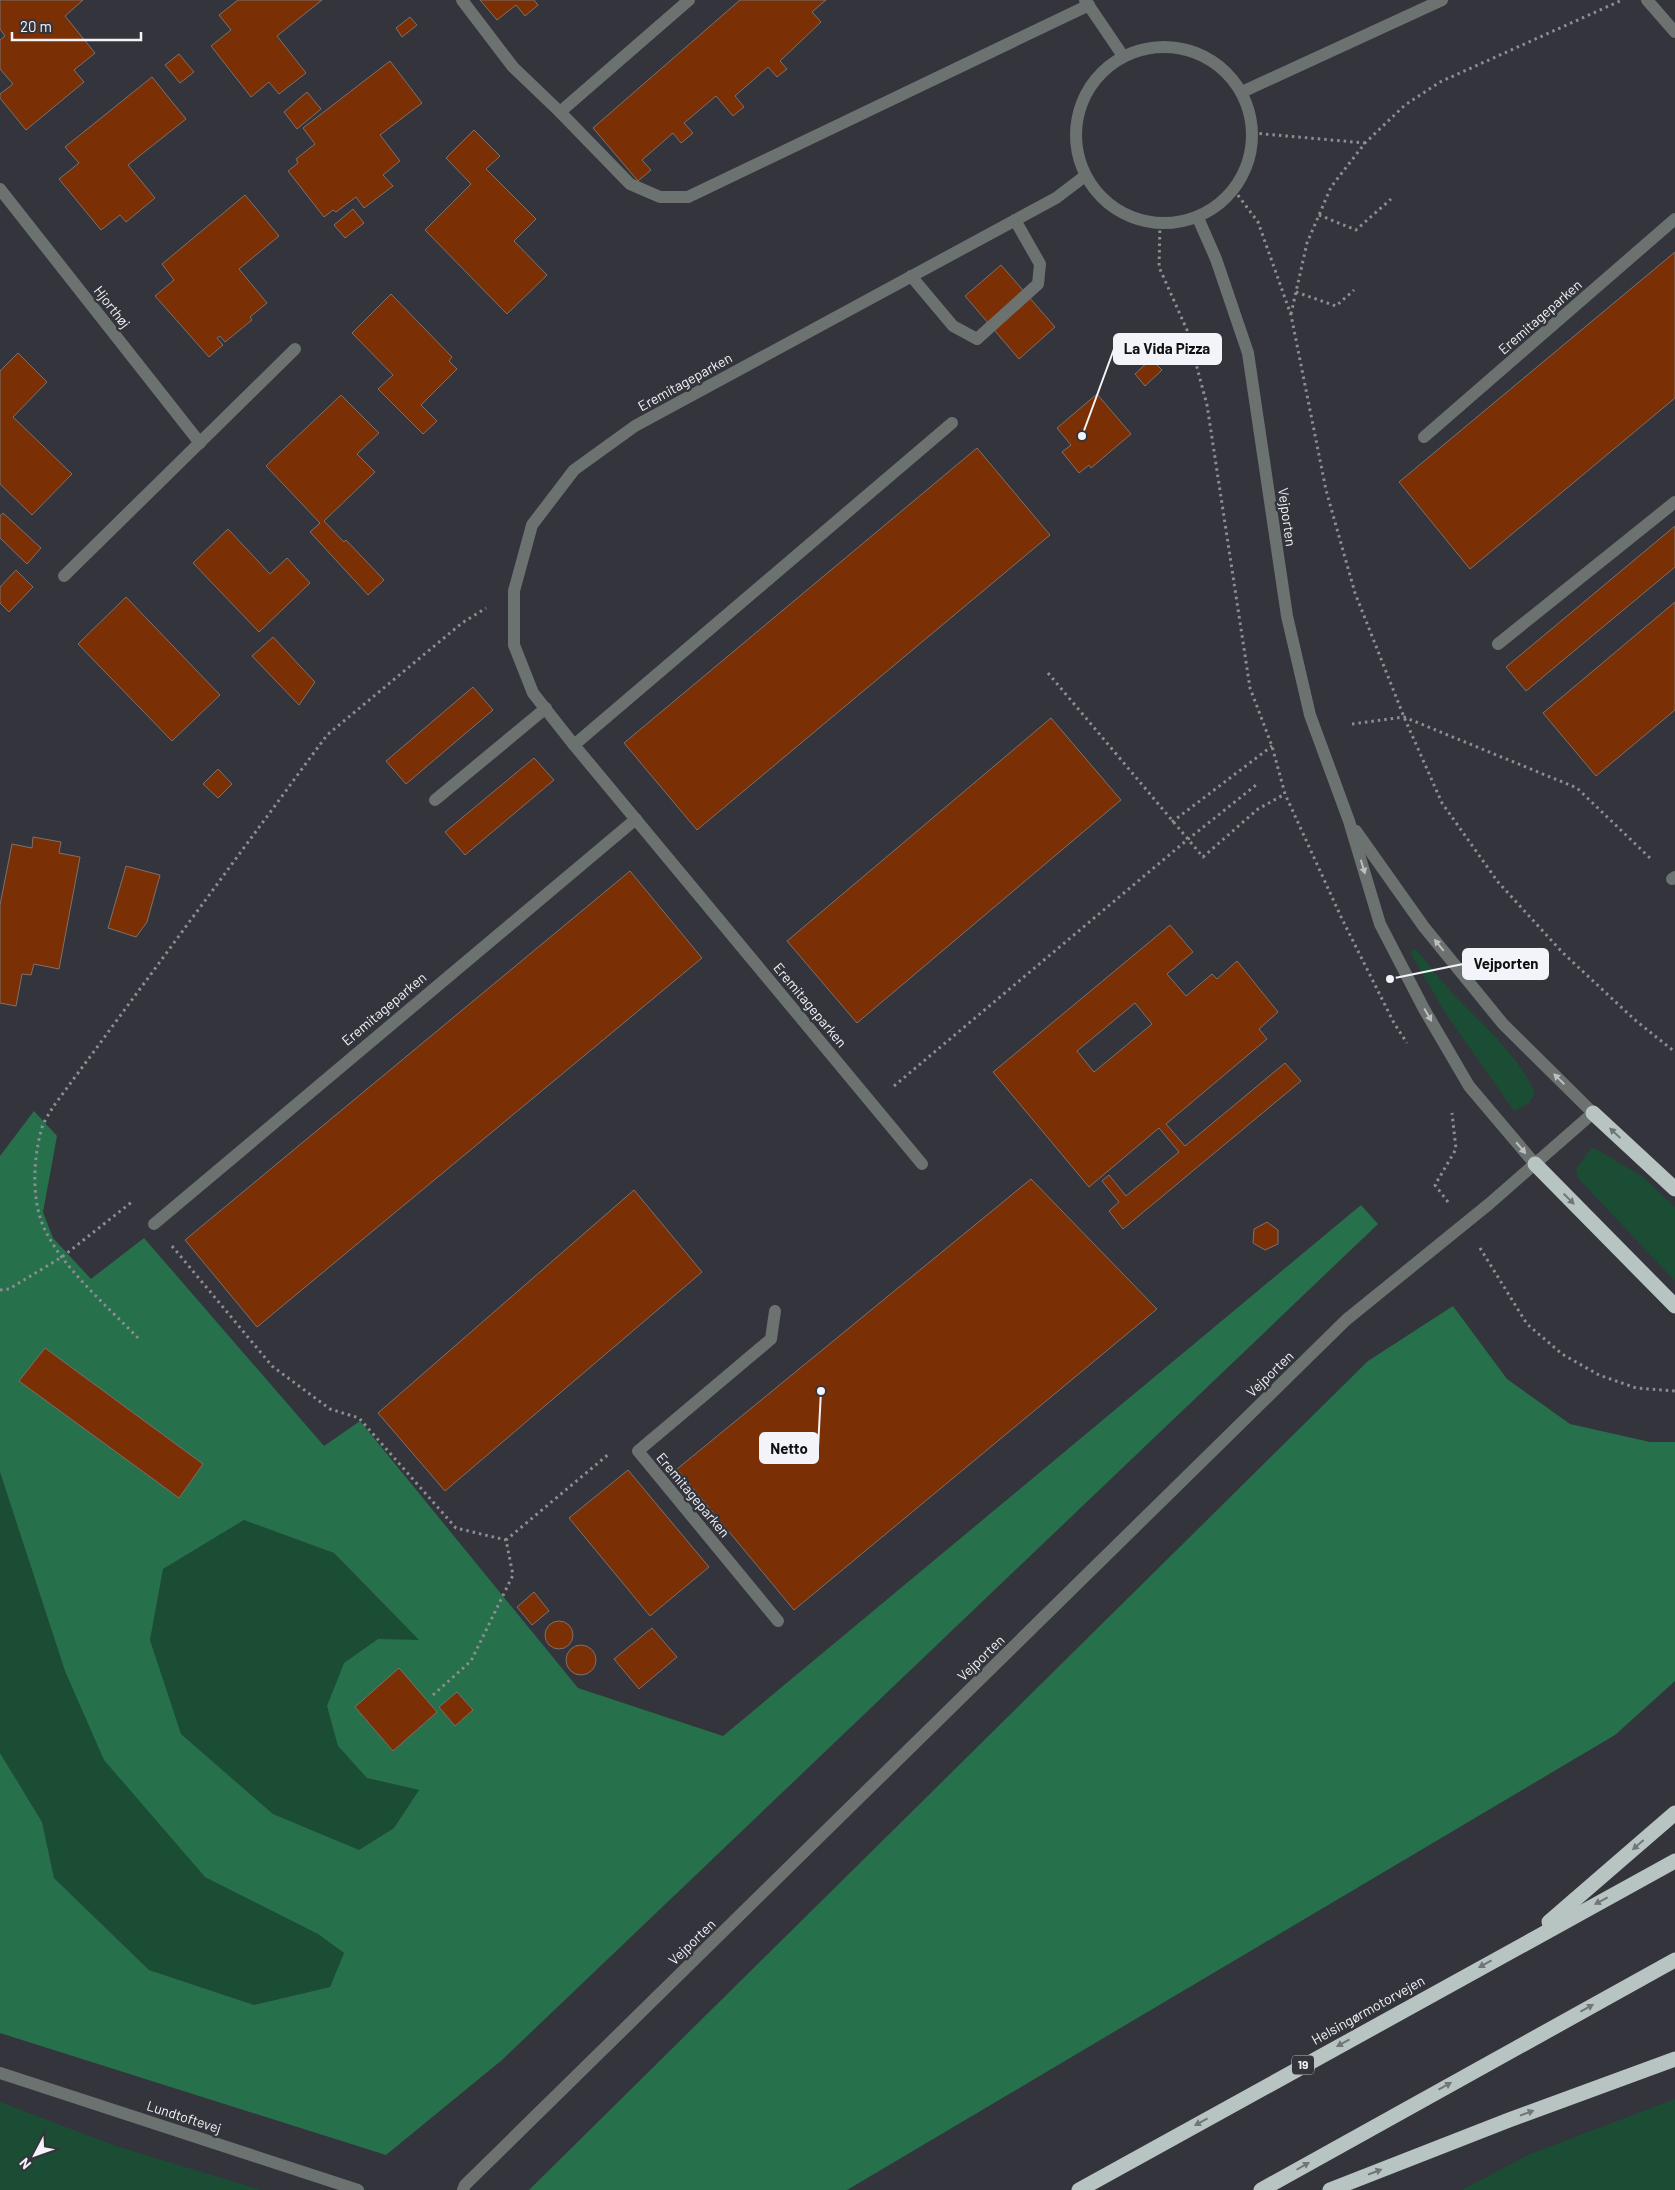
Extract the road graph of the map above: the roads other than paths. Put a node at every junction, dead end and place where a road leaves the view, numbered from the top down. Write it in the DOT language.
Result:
graph roads {
  1 [pos="462,0"];
  2 [pos="689,0"];
  3 [pos="1442,0"];
  4 [pos="1647,0"];
  5 [pos="1087,3"];
  6 [pos="1675,32"];
  7 [pos="1123,56"];
  8 [pos="1242,92"];
  9 [pos="560,112"];
  10 [pos="1085,176"];
  11 [pos="0,189"];
  12 [pos="1198,218"];
  13 [pos="1675,219"];
  14 [pos="1015,220"];
  15 [pos="911,276"];
  16 [pos="295,349"];
  17 [pos="952,424"];
  18 [pos="1424,437"];
  19 [pos="200,443"];
  20 [pos="1675,502"];
  21 [pos="64,576"];
  22 [pos="1498,644"];
  23 [pos="546,708"];
  24 [pos="574,745"];
  25 [pos="435,800"];
  26 [pos="636,819"];
  27 [pos="1349,821"];
  28 [pos="1593,1113"];
  29 [pos="922,1164"];
  30 [pos="1535,1164"];
  31 [pos="1675,1189"];
  32 [pos="154,1224"];
  33 [pos="1675,1306"];
  34 [pos="775,1311"];
  35 [pos="778,1621"];
  36 [pos="1675,1813"];
  37 [pos="1675,1861"];
  38 [pos="1527,1941"];
  39 [pos="1675,1960"];
  40 [pos="1675,2059"];
  41 [pos="0,2073"];
  42 [pos="358,2190"];
  43 [pos="463,2190"];
  44 [pos="1079,2190"];
  45 [pos="1261,2190"];
  46 [pos="1330,2190"];
  1 -- 9 [label="street"];
  2 -- 9 [label="street"];
  3 -- 8 [label="street"];
  4 -- 6 [label="street"];
  5 -- 7 [label="street"];
  5 -- 9 [label="street"];
  7 -- 8 [label="street"];
  7 -- 10 [label="street"];
  8 -- 12 [label="street"];
  10 -- 12 [label="street"];
  10 -- 14 [label="street, Eremitageparken"];
  11 -- 19 [label="street, Hjorthøj"];
  12 -- 27 [label="street, Vejporten"];
  13 -- 18 [label="street, Eremitageparken"];
  14 -- 15 [label="street, Eremitageparken"];
  14 -- 15 [label="street"];
  15 -- 23 [label="street, Eremitageparken"];
  16 -- 19 [label="street"];
  17 -- 24 [label="street"];
  19 -- 21 [label="street"];
  20 -- 22 [label="street"];
  23 -- 24 [label="street, Eremitageparken"];
  23 -- 25 [label="street"];
  24 -- 26 [label="street, Eremitageparken"];
  26 -- 29 [label="street, Eremitageparken"];
  26 -- 32 [label="street, Eremitageparken"];
  28 -- 27 [label="street, Vejporten, one-way"];
  27 -- 30 [label="street, Vejporten, one-way"];
  28 -- 30 [label="street, Vejporten"];
  31 -- 28 [label="highway, one-way"];
  30 -- 33 [label="highway, one-way"];
  30 -- 43 [label="street, Vejporten"];
  34 -- 35 [label="street, Eremitageparken"];
  36 -- 38 [label="highway, one-way"];
  37 -- 38 [label="highway, Helsingørmotorvejen / 19, one-way"];
  38 -- 44 [label="highway, Helsingørmotorvejen / 19, one-way"];
  45 -- 39 [label="highway, one-way"];
  46 -- 40 [label="highway, one-way"];
  41 -- 42 [label="street, Lundtoftevej"];
}
